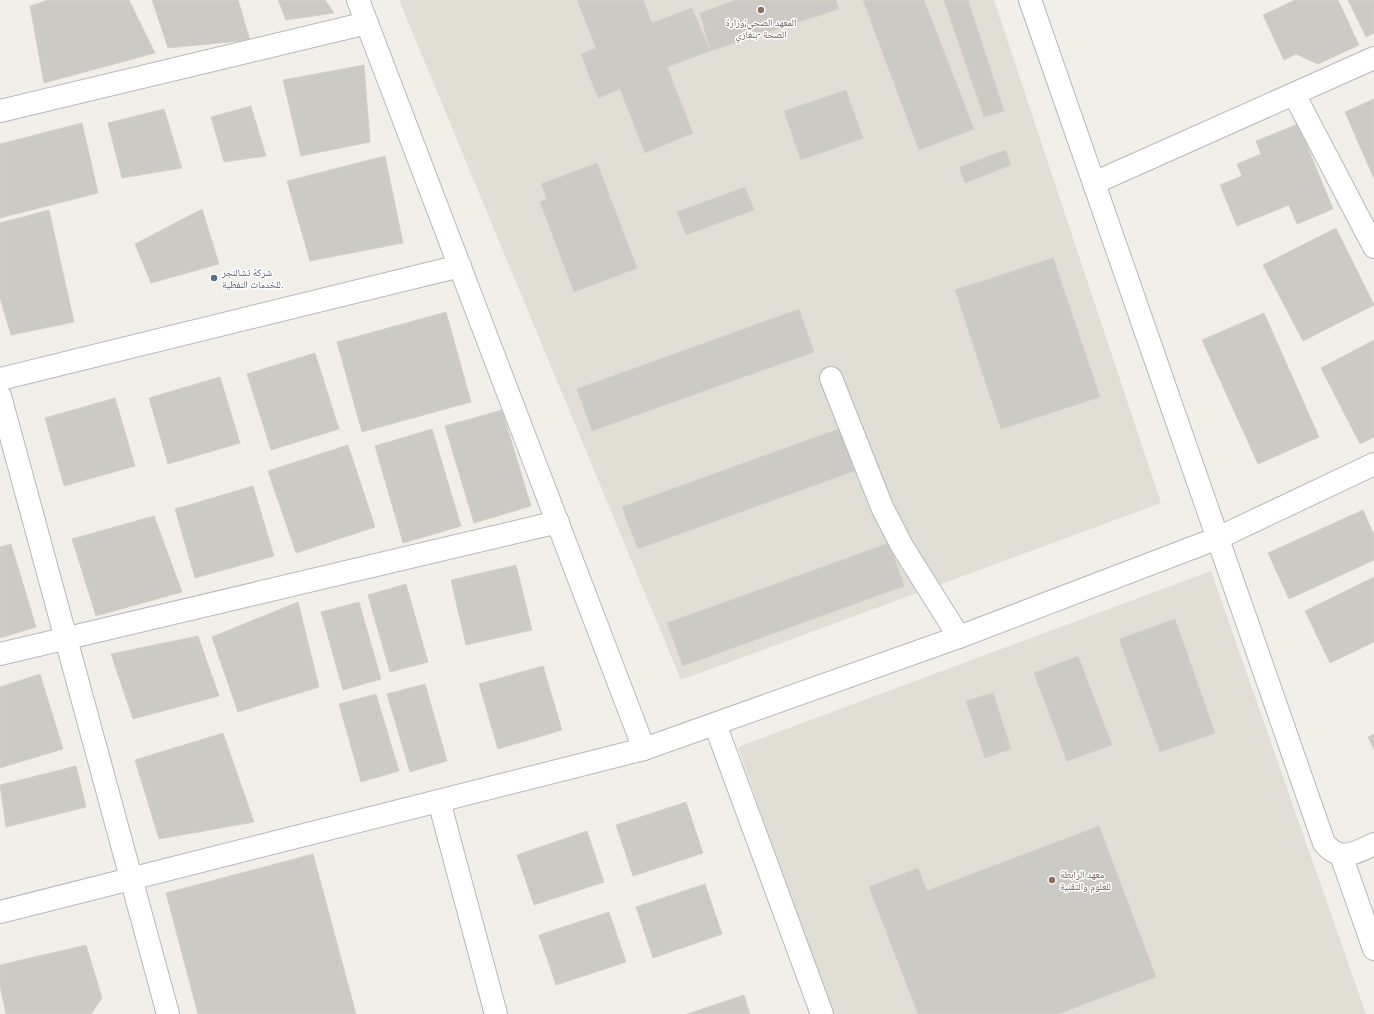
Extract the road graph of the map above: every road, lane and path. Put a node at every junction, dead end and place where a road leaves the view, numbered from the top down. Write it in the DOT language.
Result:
graph roads {
  1 [pos="358,0"];
  2 [pos="1030,0"];
  3 [pos="367,23"];
  4 [pos="1374,58"];
  5 [pos="1294,94"];
  6 [pos="0,111"];
  7 [pos="1094,183"];
  8 [pos="1374,247"];
  9 [pos="460,266"];
  10 [pos="831,378"];
  11 [pos="0,379"];
  12 [pos="0,396"];
  13 [pos="1374,464"];
  14 [pos="558,522"];
  15 [pos="1218,538"];
  16 [pos="65,637"];
  17 [pos="959,637"];
  18 [pos="0,654"];
  19 [pos="714,724"];
  20 [pos="644,749"];
  21 [pos="439,801"];
  22 [pos="1374,844"];
  23 [pos="1342,855"];
  24 [pos="133,879"];
  25 [pos="0,912"];
  26 [pos="1374,949"];
  27 [pos="168,1014"];
  28 [pos="496,1014"];
  29 [pos="822,1014"];
  1 -- 3 [label="street"];
  2 -- 7 [label="street"];
  3 -- 6 [label="street"];
  3 -- 9 [label="street"];
  4 -- 5 [label="street"];
  5 -- 7 [label="street"];
  5 -- 8 [label="street"];
  7 -- 15 [label="street"];
  9 -- 11 [label="street"];
  9 -- 14 [label="street"];
  10 -- 17 [label="street"];
  12 -- 16 [label="street"];
  13 -- 15 [label="street"];
  14 -- 16 [label="street"];
  14 -- 20 [label="street"];
  15 -- 17 [label="street"];
  15 -- 23 [label="street"];
  16 -- 18 [label="street"];
  16 -- 24 [label="street"];
  17 -- 19 [label="street"];
  19 -- 20 [label="street"];
  19 -- 29 [label="street"];
  20 -- 21 [label="street"];
  21 -- 24 [label="street"];
  21 -- 28 [label="street"];
  22 -- 23 [label="street"];
  23 -- 26 [label="street"];
  24 -- 25 [label="street"];
  24 -- 27 [label="street"];
}
